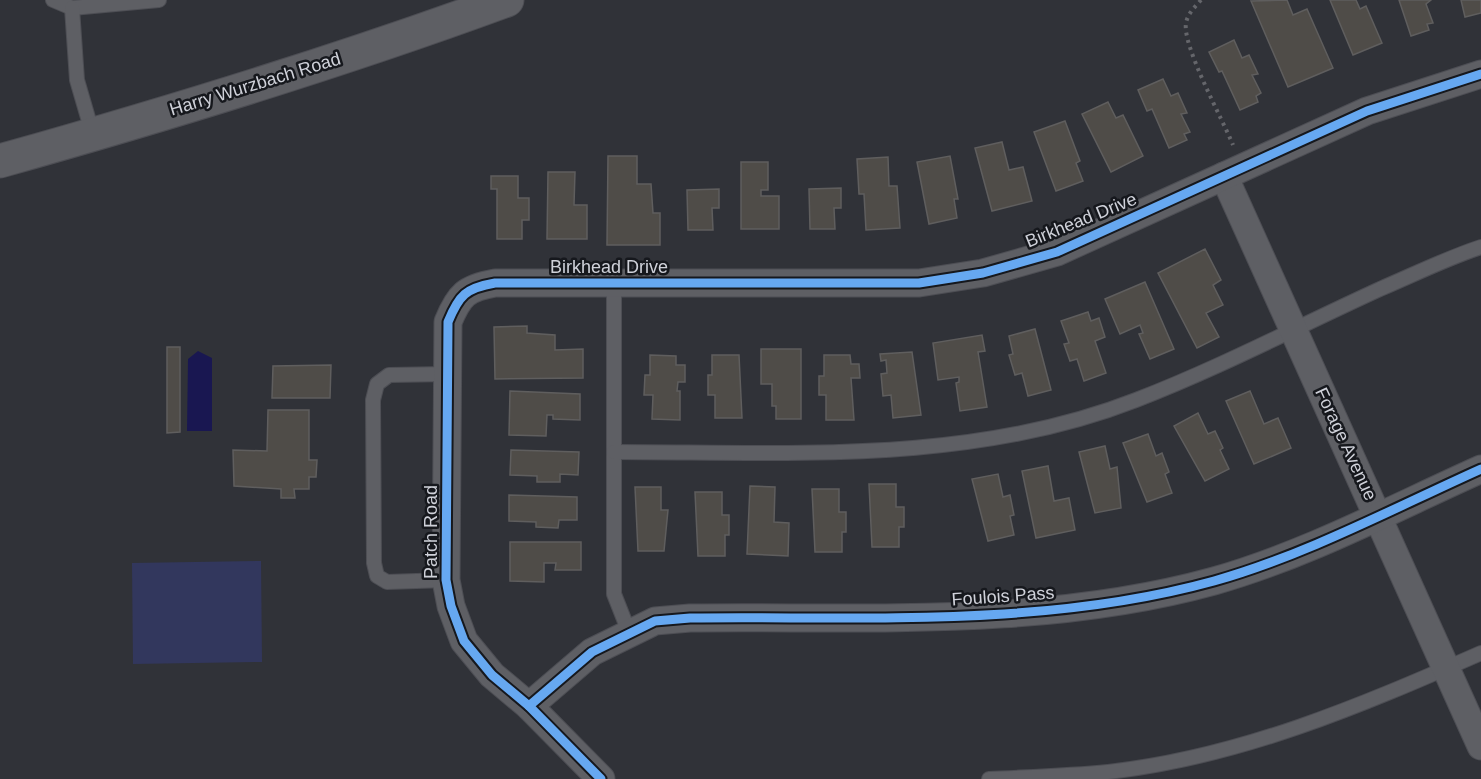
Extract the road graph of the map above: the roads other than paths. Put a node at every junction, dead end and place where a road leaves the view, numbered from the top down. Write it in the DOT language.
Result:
graph roads {
  1 [pos="53,0"];
  2 [pos="159,0"];
  3 [pos="507,0"];
  4 [pos="72,8"];
  5 [pos="1481,74"];
  6 [pos="93,135"];
  7 [pos="0,161"];
  8 [pos="1233,172"];
  9 [pos="1481,247"];
  10 [pos="614,284"];
  11 [pos="457,300"];
  12 [pos="1293,329"];
  13 [pos="448,374"];
  14 [pos="614,452"];
  15 [pos="1481,469"];
  16 [pos="1378,515"];
  17 [pos="446,580"];
  18 [pos="629,632"];
  19 [pos="1481,653"];
  20 [pos="1446,669"];
  21 [pos="529,706"];
  22 [pos="1481,746"];
  23 [pos="601,779"];
  24 [pos="989,779"];
  1 -- 4 [label="lane"];
  2 -- 4 [label="lane"];
  3 -- 6 [label="main road, Harry Wurzbach Road"];
  4 -- 6 [label="lane"];
  5 -- 8 [label="street, Birkhead Drive"];
  6 -- 7 [label="main road, Harry Wurzbach Road"];
  8 -- 10 [label="street, Birkhead Drive"];
  8 -- 12 [label="street, Forage Avenue"];
  9 -- 12 [label="lane"];
  10 -- 11 [label="street, Birkhead Drive"];
  10 -- 14 [label="lane"];
  11 -- 13 [label="street, Patch Road"];
  12 -- 14 [label="lane"];
  12 -- 16 [label="street, Forage Avenue"];
  13 -- 17 [label="street, Patch Road"];
  13 -- 17 [label="lane"];
  14 -- 18 [label="lane"];
  15 -- 16 [label="street, Foulois Pass"];
  16 -- 18 [label="street, Foulois Pass"];
  16 -- 20 [label="street, Forage Avenue"];
  17 -- 21 [label="street, Patch Road"];
  18 -- 21 [label="street, Foulois Pass"];
  19 -- 20 [label="lane"];
  20 -- 22 [label="street, Forage Avenue"];
  20 -- 24 [label="lane"];
  21 -- 23 [label="street, Patch Road"];
}
